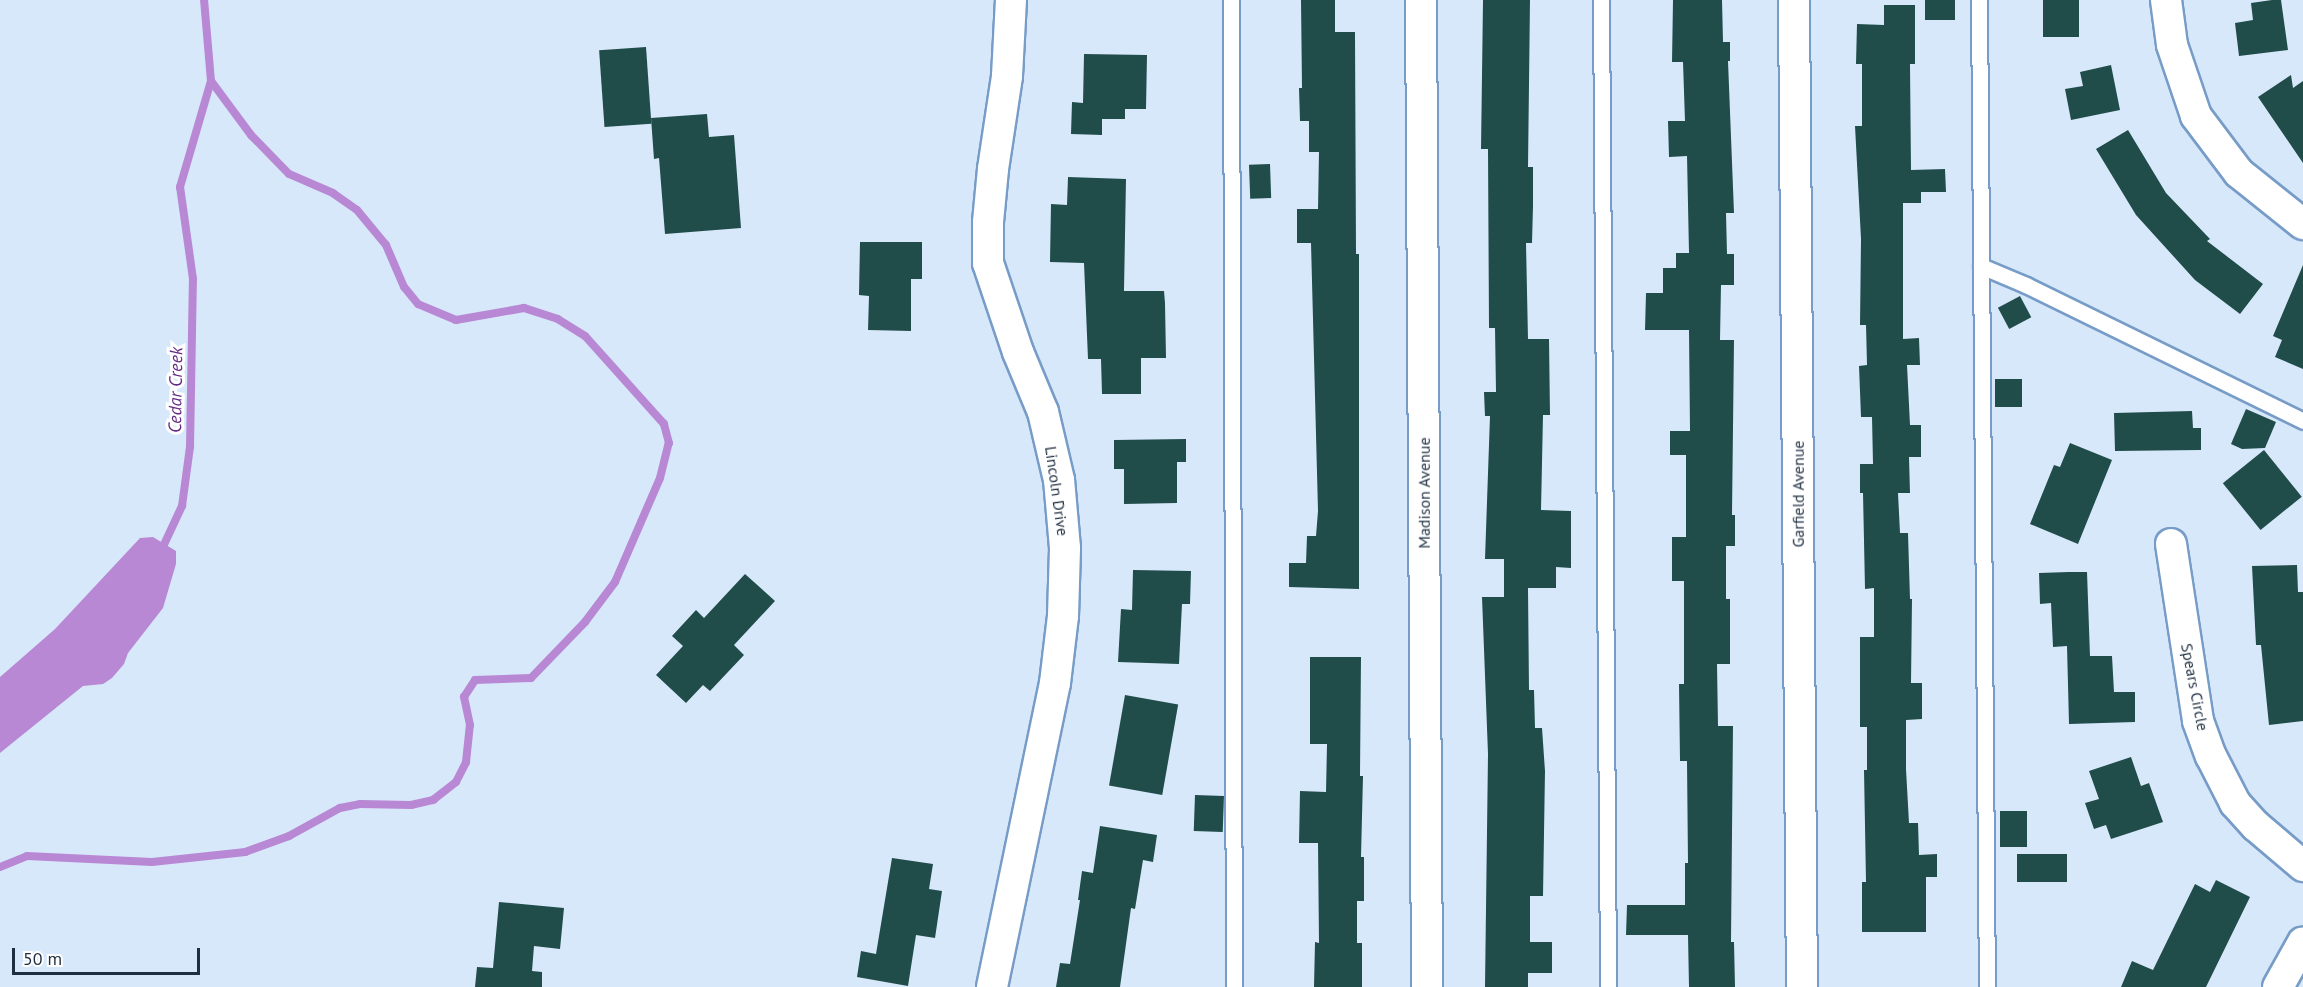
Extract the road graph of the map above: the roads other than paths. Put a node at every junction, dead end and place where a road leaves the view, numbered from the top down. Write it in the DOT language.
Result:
graph roads {
  1 [pos="1011,0"];
  2 [pos="1231,0"];
  3 [pos="1421,0"];
  4 [pos="1601,0"];
  5 [pos="1794,0"];
  6 [pos="1979,0"];
  7 [pos="2166,0"];
  8 [pos="2303,224"];
  9 [pos="1981,266"];
  10 [pos="2303,421"];
  11 [pos="2171,544"];
  12 [pos="2303,866"];
  13 [pos="2303,942"];
  14 [pos="992,987"];
  15 [pos="1234,987"];
  16 [pos="1427,987"];
  17 [pos="1608,987"];
  18 [pos="1802,987"];
  19 [pos="1987,987"];
  20 [pos="2278,987"];
  1 -- 14 [label="street, Lincoln Drive"];
  2 -- 15 [label="lane"];
  3 -- 16 [label="street, Madison Avenue"];
  4 -- 17 [label="lane"];
  5 -- 18 [label="street, Garfield Avenue"];
  6 -- 9 [label="lane"];
  7 -- 8 [label="street"];
  9 -- 10 [label="lane"];
  9 -- 19 [label="lane"];
  11 -- 12 [label="street, Spears Circle"];
  13 -- 20 [label="street"];
}
